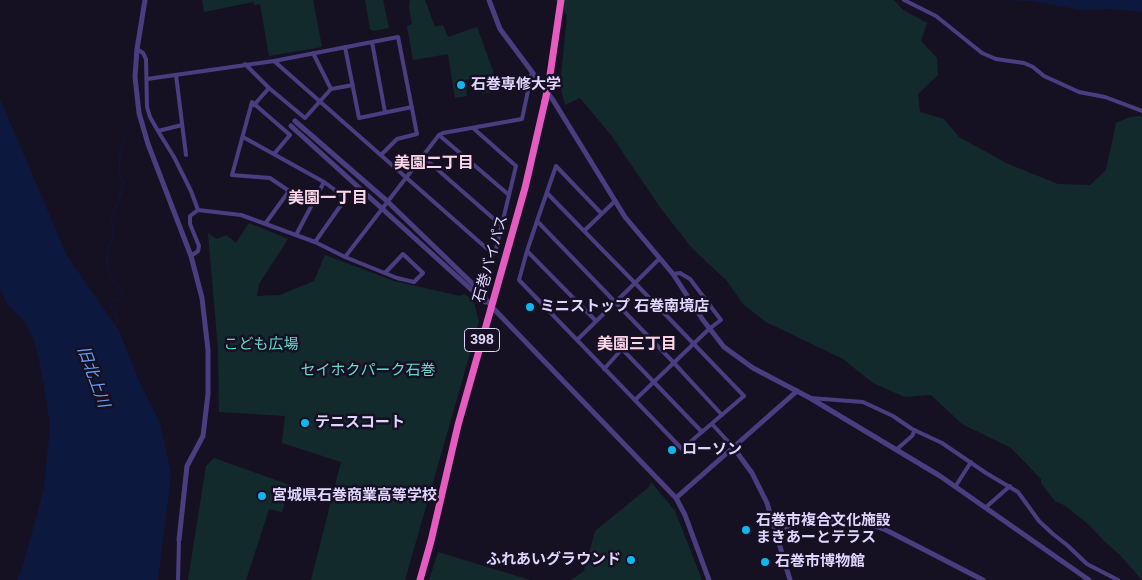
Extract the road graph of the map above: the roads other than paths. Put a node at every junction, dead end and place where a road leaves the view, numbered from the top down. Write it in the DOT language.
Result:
graph roads {
  1 [pos="145,0"];
  2 [pos="488,0"];
  3 [pos="561,0"];
  4 [pos="904,0"];
  5 [pos="372,42"];
  6 [pos="345,47"];
  7 [pos="137,49"];
  8 [pos="313,53"];
  9 [pos="274,60"];
  10 [pos="245,64"];
  11 [pos="532,72"];
  12 [pos="176,74"];
  13 [pos="147,79"];
  14 [pos="353,85"];
  15 [pos="269,88"];
  16 [pos="331,89"];
  17 [pos="320,102"];
  18 [pos="254,105"];
  19 [pos="412,108"];
  20 [pos="1142,111"];
  21 [pos="385,112"];
  22 [pos="300,115"];
  23 [pos="293,123"];
  24 [pos="182,125"];
  25 [pos="473,128"];
  26 [pos="158,131"];
  27 [pos="286,132"];
  28 [pos="439,135"];
  29 [pos="243,137"];
  30 [pos="274,154"];
  31 [pos="382,154"];
  32 [pos="186,155"];
  33 [pos="422,156"];
  34 [pos="406,178"];
  35 [pos="324,182"];
  36 [pos="288,191"];
  37 [pos="547,192"];
  38 [pos="509,195"];
  39 [pos="387,201"];
  40 [pos="615,201"];
  41 [pos="310,206"];
  42 [pos="382,208"];
  43 [pos="198,210"];
  44 [pos="601,213"];
  45 [pos="537,222"];
  46 [pos="265,224"];
  47 [pos="502,226"];
  48 [pos="584,231"];
  49 [pos="296,235"];
  50 [pos="314,242"];
  51 [pos="528,251"];
  52 [pos="191,256"];
  53 [pos="345,257"];
  54 [pos="659,258"];
  55 [pos="385,273"];
  56 [pos="673,274"];
  57 [pos="635,283"];
  58 [pos="616,302"];
  59 [pos="492,307"];
  60 [pos="596,321"];
  61 [pos="709,329"];
  62 [pos="577,340"];
  63 [pos="694,344"];
  64 [pos="674,363"];
  65 [pos="604,369"];
  66 [pos="654,381"];
  67 [pos="797,391"];
  68 [pos="810,398"];
  69 [pos="635,400"];
  70 [pos="838,400"];
  71 [pos="832,410"];
  72 [pos="722,415"];
  73 [pos="712,424"];
  74 [pos="915,430"];
  75 [pos="702,432"];
  76 [pos="733,447"];
  77 [pos="897,449"];
  78 [pos="971,462"];
  79 [pos="1010,486"];
  80 [pos="955,487"];
  81 [pos="676,498"];
  82 [pos="985,508"];
  83 [pos="776,530"];
  84 [pos="179,540"];
  85 [pos="178,580"];
  86 [pos="420,580"];
  87 [pos="709,580"];
  88 [pos="790,580"];
  89 [pos="983,580"];
  90 [pos="1089,580"];
  91 [pos="1118,580"];
  1 -- 7 [label="street"];
  2 -- 11 [label="street"];
  3 -- 59 [label="highway, 石巻バイパス / 398, bridge"];
  4 -- 20 [label="street"];
  5 -- 6 [label="street"];
  5 -- 19 [label="street"];
  5 -- 21 [label="street"];
  6 -- 8 [label="street"];
  6 -- 14 [label="street"];
  7 -- 13 [label="street"];
  7 -- 52 [label="street"];
  8 -- 9 [label="street"];
  8 -- 16 [label="street"];
  9 -- 10 [label="street"];
  9 -- 17 [label="street"];
  10 -- 12 [label="street"];
  10 -- 15 [label="street"];
  11 -- 25 [label="street"];
  11 -- 40 [label="street"];
  12 -- 13 [label="street"];
  12 -- 24 [label="street"];
  13 -- 26 [label="street"];
  14 -- 16 [label="street"];
  14 -- 21 [label="street"];
  15 -- 18 [label="street"];
  15 -- 22 [label="street"];
  16 -- 17 [label="street"];
  17 -- 22 [label="street"];
  17 -- 31 [label="street"];
  18 -- 27 [label="street"];
  18 -- 29 [label="street"];
  19 -- 21 [label="street"];
  19 -- 31 [label="street"];
  22 -- 23 [label="street"];
  23 -- 27 [label="street"];
  23 -- 39 [label="street"];
  23 -- 42 [label="street"];
  24 -- 26 [label="street"];
  24 -- 32 [label="street"];
  25 -- 28 [label="street"];
  25 -- 38 [label="street"];
  26 -- 43 [label="street"];
  27 -- 30 [label="street"];
  28 -- 33 [label="street"];
  28 -- 38 [label="street"];
  29 -- 30 [label="street"];
  29 -- 36 [label="street"];
  30 -- 35 [label="street"];
  31 -- 34 [label="street"];
  33 -- 34 [label="street"];
  33 -- 47 [label="street"];
  34 -- 39 [label="street"];
  34 -- 47 [label="street"];
  35 -- 41 [label="street"];
  35 -- 50 [label="street"];
  36 -- 41 [label="street"];
  36 -- 46 [label="street"];
  37 -- 44 [label="street"];
  37 -- 45 [label="street"];
  37 -- 48 [label="street"];
  38 -- 47 [label="street"];
  39 -- 42 [label="street"];
  39 -- 59 [label="street"];
  40 -- 44 [label="street"];
  40 -- 54 [label="street"];
  41 -- 49 [label="street"];
  42 -- 53 [label="street"];
  42 -- 59 [label="street"];
  43 -- 46 [label="street"];
  43 -- 52 [label="street"];
  44 -- 48 [label="street"];
  45 -- 51 [label="street"];
  45 -- 58 [label="street"];
  46 -- 49 [label="street"];
  48 -- 57 [label="street"];
  49 -- 50 [label="street"];
  50 -- 53 [label="street"];
  51 -- 60 [label="street"];
  51 -- 62 [label="street"];
  52 -- 84 [label="street"];
  53 -- 55 [label="street"];
  54 -- 56 [label="street"];
  54 -- 57 [label="street"];
  55 -- 55 [label="street"];
  56 -- 61 [label="street"];
  56 -- 61 [label="street"];
  57 -- 58 [label="street"];
  57 -- 63 [label="street"];
  58 -- 60 [label="street"];
  58 -- 64 [label="street"];
  59 -- 81 [label="street"];
  59 -- 86 [label="highway, 石巻バイパス / 398"];
  60 -- 62 [label="street"];
  61 -- 63 [label="street"];
  61 -- 67 [label="street"];
  62 -- 65 [label="street"];
  63 -- 64 [label="street"];
  63 -- 72 [label="street"];
  64 -- 66 [label="street"];
  64 -- 72 [label="street"];
  65 -- 66 [label="street"];
  65 -- 69 [label="street"];
  66 -- 69 [label="street"];
  66 -- 75 [label="street"];
  67 -- 68 [label="street"];
  67 -- 76 [label="street"];
  68 -- 70 [label="street"];
  68 -- 71 [label="street"];
  69 -- 75 [label="street"];
  70 -- 71 [label="street"];
  70 -- 74 [label="street"];
  71 -- 77 [label="street"];
  72 -- 73 [label="street"];
  73 -- 75 [label="street"];
  73 -- 76 [label="street"];
  74 -- 77 [label="street"];
  74 -- 78 [label="street"];
  76 -- 81 [label="street"];
  76 -- 83 [label="street"];
  77 -- 80 [label="street"];
  78 -- 79 [label="street"];
  78 -- 80 [label="street"];
  79 -- 82 [label="street"];
  79 -- 91 [label="street"];
  80 -- 82 [label="street"];
  81 -- 87 [label="street"];
  82 -- 90 [label="street"];
  83 -- 88 [label="street"];
  83 -- 89 [label="street"];
  84 -- 85 [label="street"];
}
